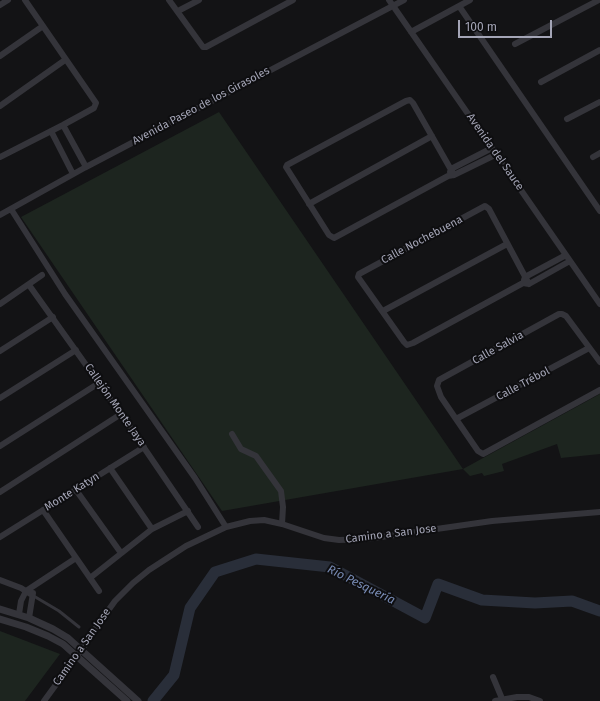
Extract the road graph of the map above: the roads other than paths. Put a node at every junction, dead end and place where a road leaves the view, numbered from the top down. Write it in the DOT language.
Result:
graph roads {
  1 [pos="8,0"];
  2 [pos="25,0"];
  3 [pos="169,0"];
  4 [pos="199,0"];
  5 [pos="293,0"];
  6 [pos="404,0"];
  7 [pos="470,0"];
  8 [pos="599,0"];
  9 [pos="391,3"];
  10 [pos="0,6"];
  11 [pos="459,6"];
  12 [pos="178,11"];
  13 [pos="43,26"];
  14 [pos="411,32"];
  15 [pos="515,44"];
  16 [pos="600,50"];
  17 [pos="0,56"];
  18 [pos="65,60"];
  19 [pos="541,82"];
  20 [pos="600,102"];
  21 [pos="0,106"];
  22 [pos="567,119"];
  23 [pos="63,126"];
  24 [pos="51,131"];
  25 [pos="432,136"];
  26 [pos="492,148"];
  27 [pos="600,153"];
  28 [pos="1,154"];
  29 [pos="496,154"];
  30 [pos="593,157"];
  31 [pos="86,167"];
  32 [pos="451,173"];
  33 [pos="73,174"];
  34 [pos="600,199"];
  35 [pos="594,202"];
  36 [pos="309,204"];
  37 [pos="11,209"];
  38 [pos="600,211"];
  39 [pos="0,215"];
  40 [pos="507,244"];
  41 [pos="566,255"];
  42 [pos="570,261"];
  43 [pos="42,276"];
  44 [pos="526,281"];
  45 [pos="29,284"];
  46 [pos="0,304"];
  47 [pos="600,304"];
  48 [pos="383,311"];
  49 [pos="53,317"];
  50 [pos="589,348"];
  51 [pos="76,350"];
  52 [pos="0,351"];
  53 [pos="600,362"];
  54 [pos="99,383"];
  55 [pos="600,390"];
  56 [pos="0,398"];
  57 [pos="121,414"];
  58 [pos="456,419"];
  59 [pos="232,434"];
  60 [pos="0,446"];
  61 [pos="144,447"];
  62 [pos="110,468"];
  63 [pos="76,490"];
  64 [pos="0,492"];
  65 [pos="43,510"];
  66 [pos="188,511"];
  67 [pos="600,512"];
  68 [pos="282,524"];
  69 [pos="198,526"];
  70 [pos="226,527"];
  71 [pos="152,529"];
  72 [pos="0,537"];
  73 [pos="121,553"];
  74 [pos="76,558"];
  75 [pos="90,578"];
  76 [pos="0,580"];
  77 [pos="33,585"];
  78 [pos="26,591"];
  79 [pos="99,591"];
  80 [pos="32,595"];
  81 [pos="0,609"];
  82 [pos="19,614"];
  83 [pos="28,618"];
  84 [pos="0,619"];
  85 [pos="79,627"];
  86 [pos="82,650"];
  87 [pos="77,656"];
  88 [pos="493,677"];
  89 [pos="116,686"];
  90 [pos="503,700"];
  91 [pos="44,701"];
  92 [pos="127,701"];
  93 [pos="138,701"];
  94 [pos="495,701"];
  95 [pos="540,701"];
  1 -- 10 [label="street"];
  2 -- 13 [label="street"];
  3 -- 12 [label="street"];
  4 -- 12 [label="street"];
  5 -- 12 [label="street"];
  6 -- 9 [label="street, Avenida Paseo de los Girasoles"];
  7 -- 11 [label="street"];
  8 -- 15 [label="street"];
  9 -- 14 [label="street, Avenida del Sauce"];
  9 -- 31 [label="street, Avenida Paseo de los Girasoles"];
  11 -- 14 [label="street"];
  11 -- 35 [label="street"];
  13 -- 17 [label="street"];
  13 -- 18 [label="street"];
  14 -- 26 [label="street, Avenida del Sauce"];
  16 -- 19 [label="street"];
  18 -- 21 [label="street"];
  18 -- 23 [label="street"];
  20 -- 22 [label="street"];
  23 -- 24 [label="street"];
  23 -- 31 [label="street"];
  24 -- 28 [label="street"];
  24 -- 33 [label="street"];
  25 -- 32 [label="street"];
  25 -- 36 [label="street"];
  25 -- 36 [label="street"];
  26 -- 29 [label="street, Avenida del Sauce"];
  26 -- 32 [label="street"];
  27 -- 30 [label="street"];
  29 -- 32 [label="street"];
  29 -- 41 [label="street, Avenida del Sauce"];
  31 -- 33 [label="street, Avenida Paseo de los Girasoles"];
  32 -- 36 [label="street"];
  33 -- 37 [label="street, Avenida Paseo de los Girasoles"];
  34 -- 35 [label="street"];
  35 -- 38 [label="street"];
  37 -- 39 [label="street, Avenida Paseo de los Girasoles"];
  37 -- 70 [label="street"];
  40 -- 44 [label="street"];
  40 -- 48 [label="street"];
  40 -- 48 [label="street, Calle Nochebuena"];
  41 -- 42 [label="street, Avenida del Sauce"];
  41 -- 44 [label="street"];
  42 -- 44 [label="street"];
  42 -- 47 [label="street, Avenida del Sauce"];
  43 -- 45 [label="street"];
  44 -- 48 [label="street"];
  45 -- 46 [label="street"];
  45 -- 49 [label="street, Callejón Monte Jaya"];
  49 -- 51 [label="street, Callejón Monte Jaya"];
  49 -- 52 [label="street"];
  50 -- 53 [label="street"];
  50 -- 58 [label="street, Calle Trébol"];
  50 -- 58 [label="street, Calle Salvia"];
  51 -- 54 [label="street, Callejón Monte Jaya"];
  51 -- 56 [label="street"];
  54 -- 57 [label="street, Callejón Monte Jaya"];
  54 -- 60 [label="street"];
  55 -- 58 [label="street"];
  57 -- 61 [label="street, Callejón Monte Jaya"];
  57 -- 64 [label="street"];
  59 -- 68 [label="street"];
  61 -- 62 [label="street, Monte Katyn"];
  61 -- 66 [label="street, Callejón Monte Jaya"];
  62 -- 63 [label="street, Monte Katyn"];
  62 -- 71 [label="street"];
  63 -- 65 [label="street, Monte Katyn"];
  63 -- 73 [label="street"];
  65 -- 72 [label="street, Monte Katyn"];
  65 -- 74 [label="street"];
  66 -- 69 [label="street, Callejón Monte Jaya"];
  66 -- 71 [label="street"];
  67 -- 68 [label="street, Camino a San Jose"];
  68 -- 70 [label="street, Camino a San Jose"];
  70 -- 86 [label="street, Camino a San Jose"];
  71 -- 73 [label="street"];
  73 -- 75 [label="street"];
  74 -- 75 [label="street"];
  74 -- 77 [label="street"];
  75 -- 79 [label="street"];
  76 -- 78 [label="street"];
  77 -- 78 [label="street"];
  77 -- 80 [label="street"];
  78 -- 80 [label="street"];
  78 -- 82 [label="street"];
  80 -- 83 [label="street"];
  80 -- 85 [label="lane"];
  81 -- 82 [label="street"];
  82 -- 83 [label="street"];
  83 -- 86 [label="street"];
  84 -- 87 [label="street"];
  86 -- 87 [label="street, Camino a San Jose"];
  86 -- 89 [label="street"];
  87 -- 89 [label="street"];
  87 -- 91 [label="street, Camino a San Jose"];
  88 -- 90 [label="street"];
  89 -- 92 [label="street"];
  89 -- 93 [label="street"];
  90 -- 94 [label="street"];
  90 -- 95 [label="street"];
}
